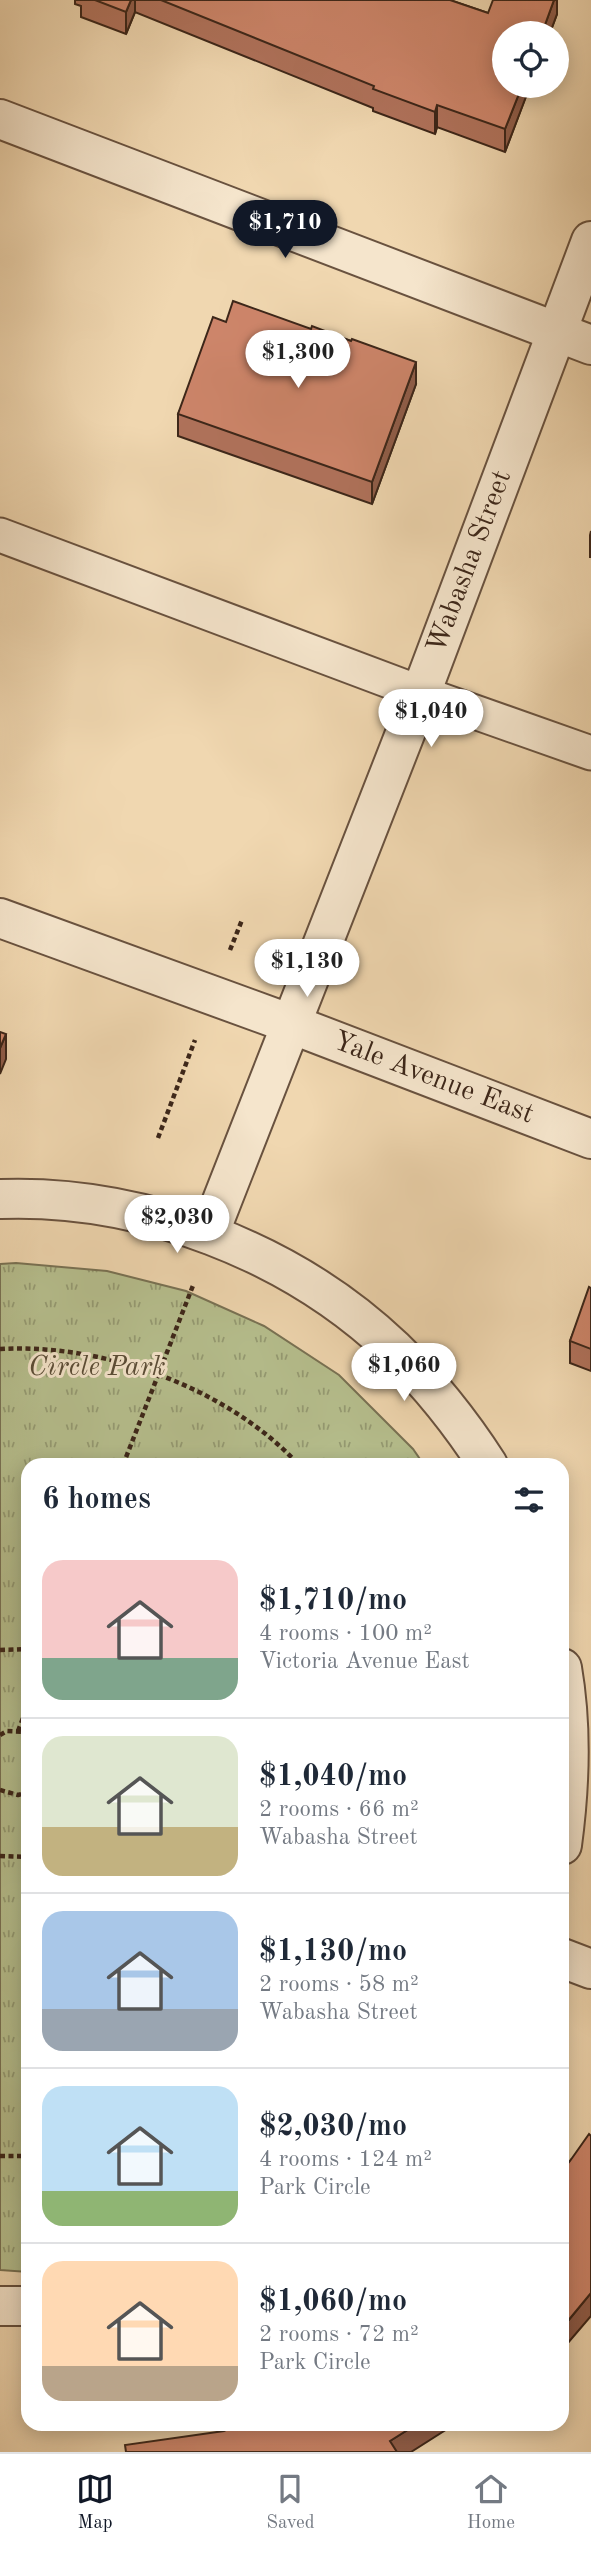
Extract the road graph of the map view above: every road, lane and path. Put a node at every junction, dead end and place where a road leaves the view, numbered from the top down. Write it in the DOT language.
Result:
graph roads {
  1 [pos="0,118"];
  2 [pos="591,240"];
  3 [pos="574,339"];
  4 [pos="0,535"];
  5 [pos="421,694"];
  6 [pos="591,754"];
  7 [pos="0,918"];
  8 [pos="291,1024"];
  9 [pos="591,1139"];
  10 [pos="0,1199"];
  11 [pos="209,1234"];
  12 [pos="0,1349"];
  13 [pos="160,1375"];
  14 [pos="126,1458"];
  15 [pos="291,1458"];
  16 [pos="483,1458"];
  17 [pos="21,1649"];
  18 [pos="0,1650"];
  19 [pos="21,1723"];
  20 [pos="18,1731"];
  21 [pos="21,1731"];
  22 [pos="0,1735"];
  23 [pos="0,1790"];
  24 [pos="21,1794"];
  25 [pos="0,1856"];
  26 [pos="21,1857"];
  27 [pos="569,1961"];
  28 [pos="591,1969"];
  29 [pos="0,2156"];
  30 [pos="21,2157"];
  31 [pos="0,2306"];
  32 [pos="21,2306"];
  1 -- 3 [label="street"];
  2 -- 3 [label="street, Wabasha Street"];
  3 -- 5 [label="street, Wabasha Street"];
  4 -- 5 [label="lane"];
  5 -- 6 [label="lane"];
  5 -- 8 [label="street, Wabasha Street"];
  7 -- 8 [label="street, Yale Avenue East"];
  8 -- 9 [label="street, Yale Avenue East"];
  8 -- 11 [label="street, Wabasha Street"];
  10 -- 11 [label="street"];
  11 -- 13 [label="path"];
  11 -- 16 [label="street"];
  12 -- 13 [label="path"];
  13 -- 14 [label="path"];
  13 -- 15 [label="path"];
  17 -- 18 [label="path"];
  19 -- 20 [label="path"];
  20 -- 21 [label="path"];
  20 -- 22 [label="path"];
  23 -- 24 [label="path"];
  25 -- 26 [label="path"];
  27 -- 28 [label="street"];
  29 -- 30 [label="path"];
  31 -- 32 [label="street"];
}
